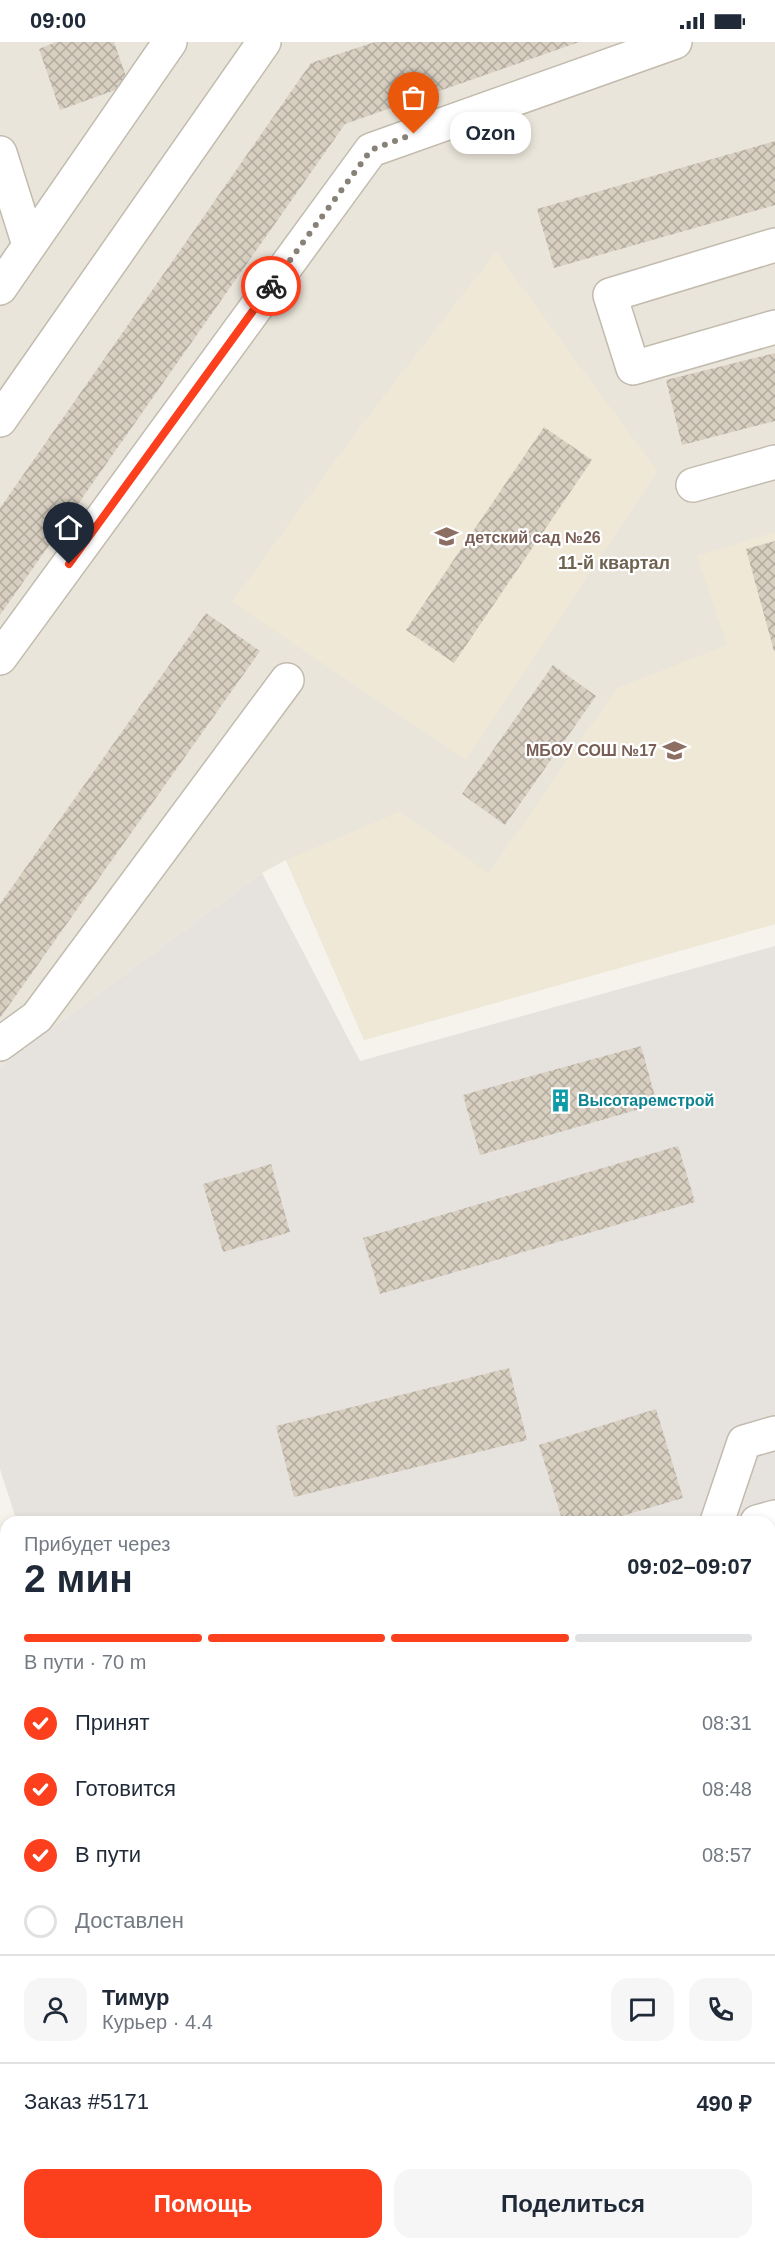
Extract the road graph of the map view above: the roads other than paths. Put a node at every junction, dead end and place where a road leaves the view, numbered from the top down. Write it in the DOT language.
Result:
graph roads {
  1 [pos="170,42"];
  2 [pos="264,42"];
  3 [pos="675,42"];
  4 [pos="0,153"];
  5 [pos="29,245"];
  6 [pos="775,245"];
  7 [pos="0,288"];
  8 [pos="775,327"];
  9 [pos="0,420"];
  10 [pos="775,462"];
  11 [pos="693,485"];
  12 [pos="0,658"];
  13 [pos="287,680"];
  14 [pos="0,1044"];
  15 [pos="775,1433"];
  16 [pos="719,1516"];
  1 -- 5 [label="street"];
  2 -- 9 [label="street"];
  3 -- 12 [label="street"];
  4 -- 5 [label="street"];
  5 -- 7 [label="street"];
  6 -- 8 [label="street"];
  10 -- 11 [label="street"];
  13 -- 14 [label="street"];
  15 -- 16 [label="street"];
}
